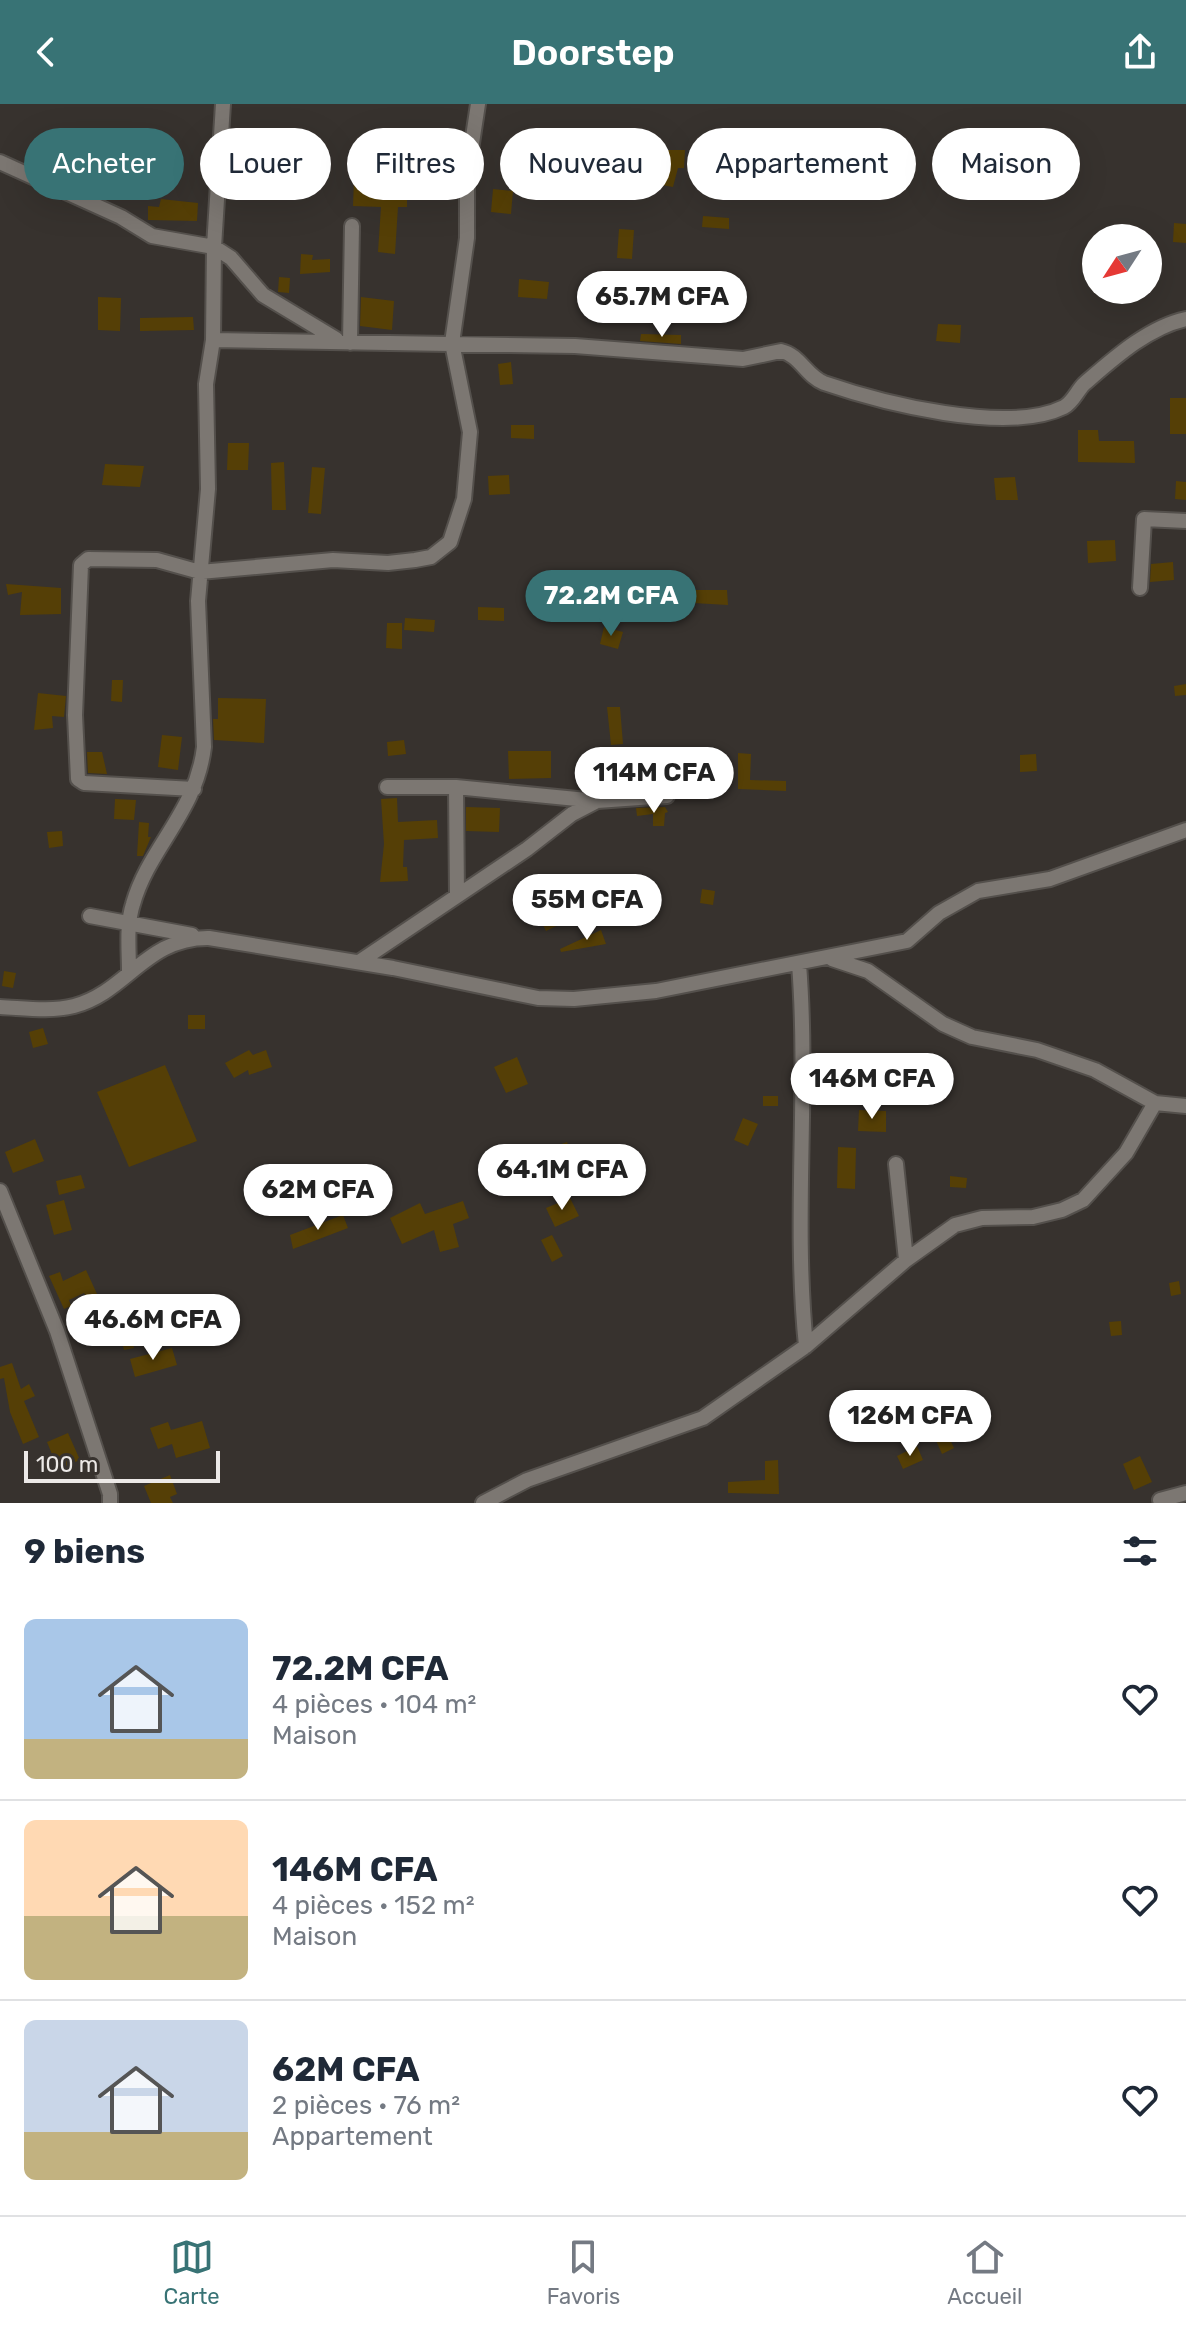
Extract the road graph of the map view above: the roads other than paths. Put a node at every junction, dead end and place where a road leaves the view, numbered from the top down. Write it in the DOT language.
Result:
graph roads {
  1 [pos="223,104"];
  2 [pos="478,104"];
  3 [pos="0,162"];
  4 [pos="352,226"];
  5 [pos="214,247"];
  6 [pos="1186,319"];
  7 [pos="213,340"];
  8 [pos="344,341"];
  9 [pos="452,343"];
  10 [pos="1186,521"];
  11 [pos="200,572"];
  12 [pos="1140,588"];
  13 [pos="387,787"];
  14 [pos="456,787"];
  15 [pos="194,789"];
  16 [pos="667,796"];
  17 [pos="597,801"];
  18 [pos="1186,830"];
  19 [pos="457,896"];
  20 [pos="90,916"];
  21 [pos="129,922"];
  22 [pos="209,938"];
  23 [pos="828,958"];
  24 [pos="359,962"];
  25 [pos="799,964"];
  26 [pos="129,972"];
  27 [pos="0,1007"];
  28 [pos="1155,1103"];
  29 [pos="1186,1106"];
  30 [pos="896,1164"];
  31 [pos="0,1191"];
  32 [pos="906,1260"];
  33 [pos="806,1346"];
  34 [pos="1186,1493"];
  35 [pos="1160,1500"];
  36 [pos="110,1503"];
  37 [pos="483,1503"];
  1 -- 5 [label="street"];
  2 -- 9 [label="street"];
  3 -- 5 [label="street"];
  4 -- 8 [label="street"];
  5 -- 7 [label="street"];
  5 -- 8 [label="street"];
  6 -- 9 [label="street"];
  7 -- 8 [label="street"];
  7 -- 11 [label="street"];
  8 -- 9 [label="street"];
  9 -- 11 [label="street"];
  10 -- 12 [label="street"];
  11 -- 15 [label="street"];
  11 -- 15 [label="street"];
  13 -- 14 [label="street"];
  14 -- 17 [label="street"];
  14 -- 19 [label="street"];
  15 -- 21 [label="street"];
  16 -- 17 [label="street"];
  17 -- 19 [label="street"];
  18 -- 23 [label="street"];
  19 -- 24 [label="street"];
  20 -- 21 [label="street"];
  21 -- 22 [label="street"];
  21 -- 26 [label="street"];
  22 -- 24 [label="street"];
  22 -- 26 [label="street"];
  23 -- 25 [label="street"];
  23 -- 28 [label="street"];
  24 -- 25 [label="street"];
  25 -- 33 [label="street"];
  26 -- 27 [label="street"];
  28 -- 29 [label="street"];
  28 -- 32 [label="street"];
  30 -- 32 [label="street"];
  31 -- 36 [label="street"];
  32 -- 33 [label="street"];
  33 -- 37 [label="street"];
  34 -- 35 [label="street"];
}
